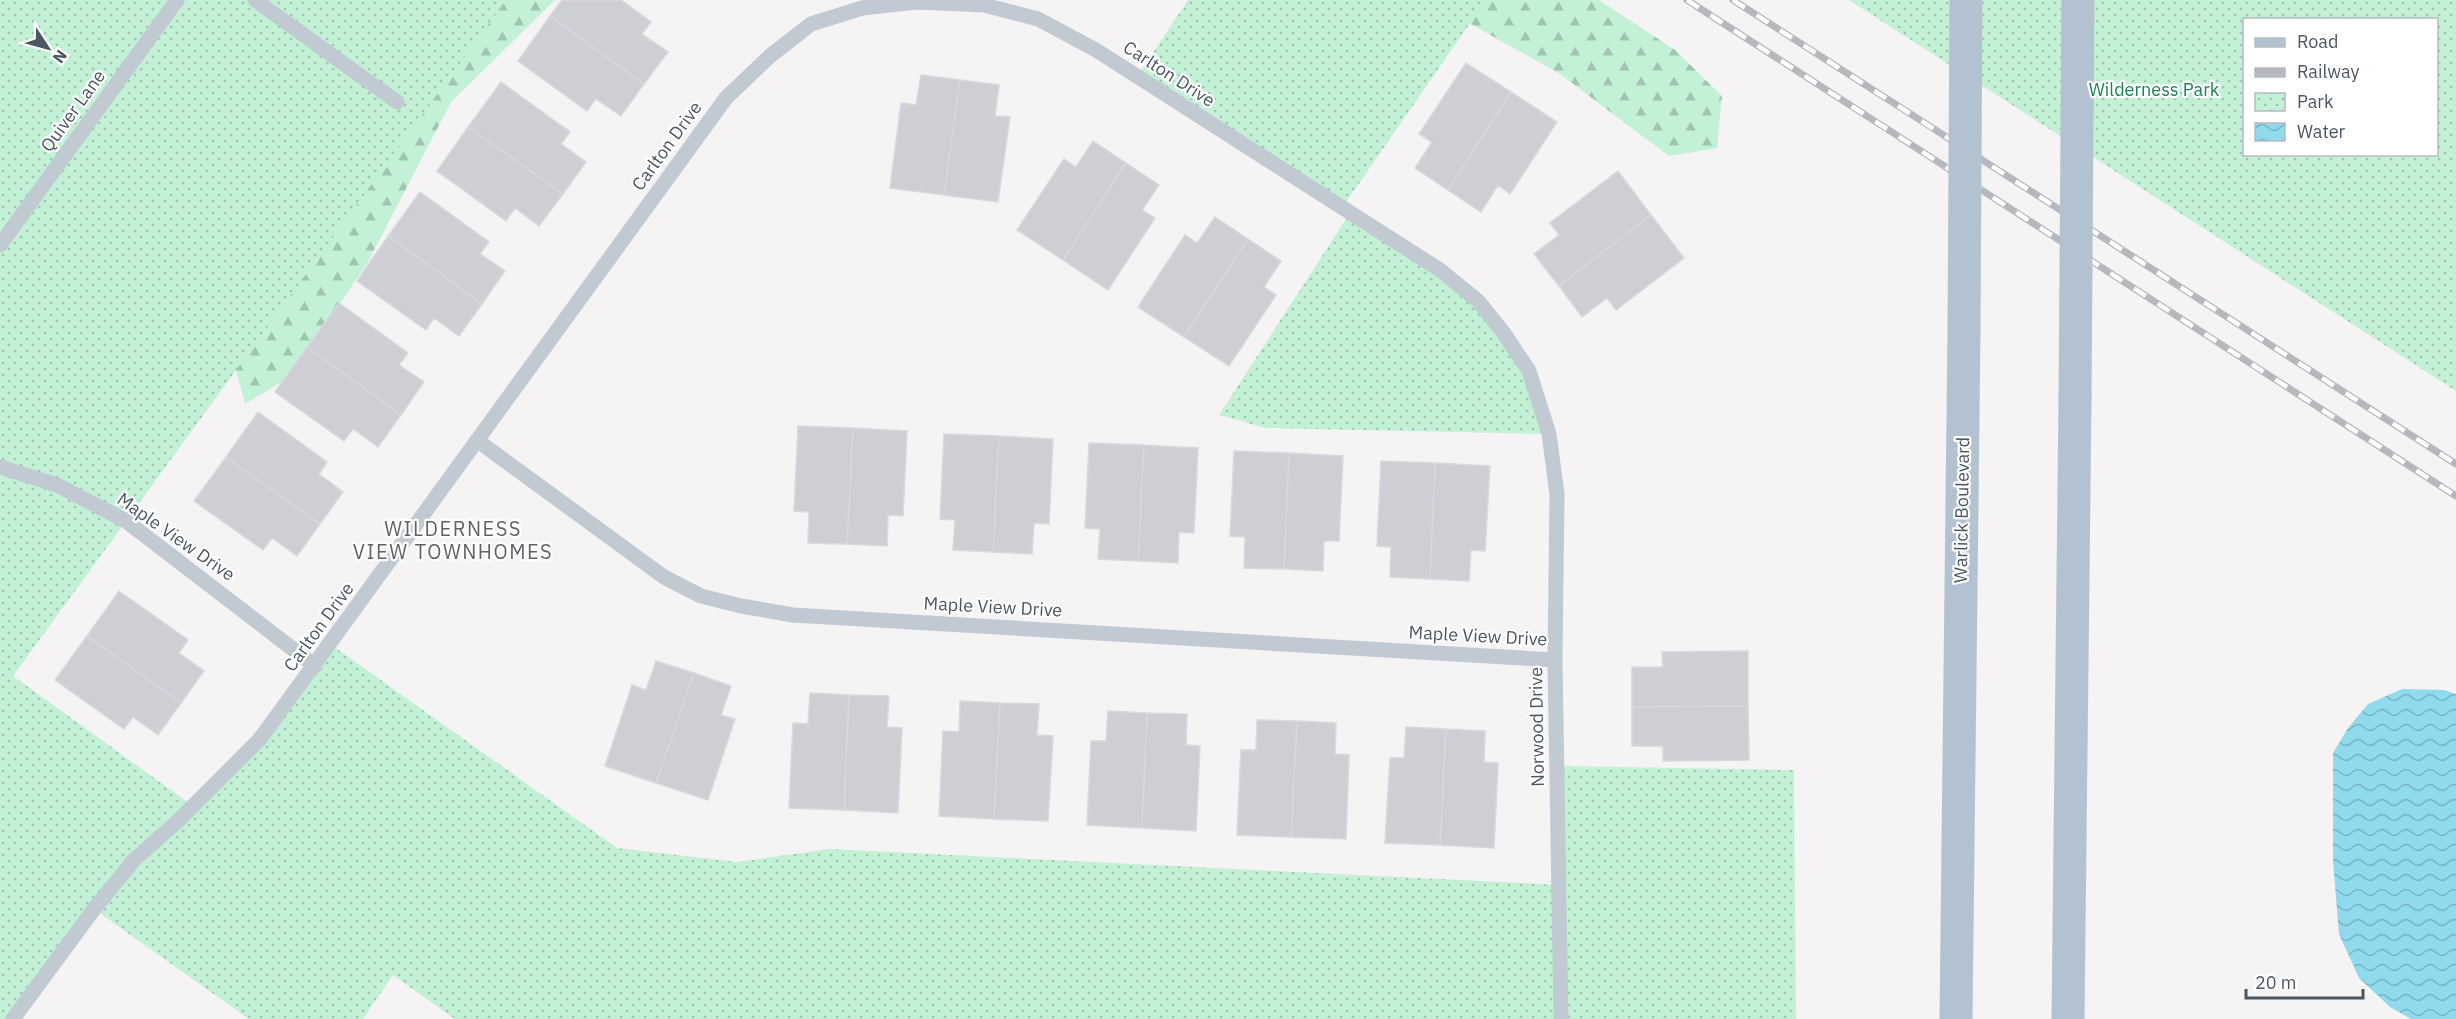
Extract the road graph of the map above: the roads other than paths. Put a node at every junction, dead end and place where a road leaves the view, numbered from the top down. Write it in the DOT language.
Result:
graph roads {
  1 [pos="177,0"];
  2 [pos="255,0"];
  3 [pos="1966,0"];
  4 [pos="2078,0"];
  5 [pos="397,102"];
  6 [pos="0,245"];
  7 [pos="1550,434"];
  8 [pos="478,441"];
  9 [pos="0,467"];
  10 [pos="1556,660"];
  11 [pos="315,666"];
  12 [pos="13,1019"];
  13 [pos="1561,1019"];
  14 [pos="1956,1019"];
  15 [pos="2068,1019"];
  1 -- 6 [label="lane, Quiver Lane"];
  2 -- 5 [label="lane"];
  3 -- 14 [label="main road, Warlick Boulevard, bridge"];
  4 -- 15 [label="main road, bridge"];
  7 -- 8 [label="lane, Carlton Drive"];
  7 -- 10 [label="lane, Norwood Drive"];
  8 -- 10 [label="lane, Maple View Drive"];
  8 -- 11 [label="lane, Carlton Drive"];
  9 -- 11 [label="lane, Maple View Drive"];
  10 -- 13 [label="lane, Norwood Drive"];
  11 -- 12 [label="lane, Carlton Drive"];
}
